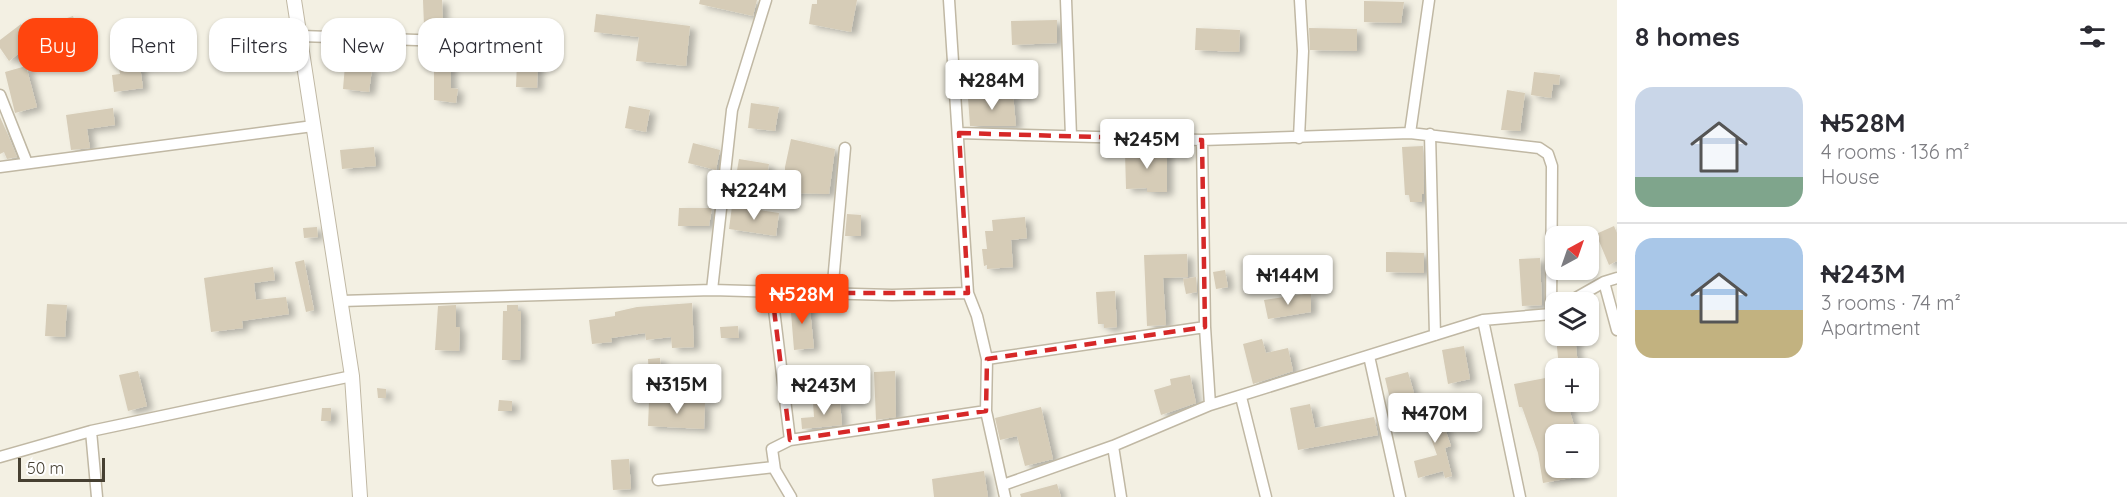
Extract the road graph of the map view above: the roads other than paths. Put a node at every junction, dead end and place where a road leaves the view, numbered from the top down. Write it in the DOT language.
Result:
graph roads {
  1 [pos="294,0"];
  2 [pos="766,0"];
  3 [pos="949,0"];
  4 [pos="1066,0"];
  5 [pos="1300,0"];
  6 [pos="1429,0"];
  7 [pos="298,18"];
  8 [pos="309,36"];
  9 [pos="418,40"];
  10 [pos="306,72"];
  11 [pos="0,95"];
  12 [pos="313,126"];
  13 [pos="959,133"];
  14 [pos="1410,133"];
  15 [pos="1430,134"];
  16 [pos="1071,136"];
  17 [pos="1299,138"];
  18 [pos="1202,140"];
  19 [pos="845,148"];
  20 [pos="27,163"];
  21 [pos="0,166"];
  22 [pos="1617,278"];
  23 [pos="1604,282"];
  24 [pos="712,290"];
  25 [pos="1553,292"];
  26 [pos="1586,292"];
  27 [pos="772,293"];
  28 [pos="968,293"];
  29 [pos="832,294"];
  30 [pos="341,301"];
  31 [pos="1545,313"];
  32 [pos="1483,320"];
  33 [pos="1205,327"];
  34 [pos="1617,330"];
  35 [pos="1435,335"];
  36 [pos="1370,356"];
  37 [pos="987,358"];
  38 [pos="352,376"];
  39 [pos="1241,398"];
  40 [pos="1210,405"];
  41 [pos="986,411"];
  42 [pos="91,431"];
  43 [pos="790,440"];
  44 [pos="1113,446"];
  45 [pos="0,457"];
  46 [pos="774,467"];
  47 [pos="658,480"];
  48 [pos="1003,485"];
  49 [pos="97,497"];
  50 [pos="360,497"];
  51 [pos="791,497"];
  52 [pos="1005,497"];
  53 [pos="1121,497"];
  54 [pos="1266,497"];
  55 [pos="1400,497"];
  56 [pos="1520,497"];
  1 -- 7 [label="street"];
  2 -- 24 [label="street"];
  3 -- 13 [label="street"];
  4 -- 16 [label="street"];
  5 -- 17 [label="street"];
  6 -- 14 [label="street"];
  8 -- 9 [label="street"];
  10 -- 12 [label="street"];
  11 -- 20 [label="street"];
  12 -- 20 [label="street"];
  12 -- 30 [label="street"];
  13 -- 16 [label="street"];
  13 -- 28 [label="street"];
  14 -- 15 [label="street"];
  14 -- 17 [label="street"];
  15 -- 25 [label="street"];
  15 -- 35 [label="street"];
  16 -- 18 [label="street"];
  17 -- 18 [label="street"];
  18 -- 33 [label="street"];
  19 -- 29 [label="street"];
  20 -- 21 [label="street"];
  22 -- 23 [label="street"];
  23 -- 26 [label="street"];
  23 -- 34 [label="street"];
  24 -- 27 [label="street"];
  24 -- 30 [label="street"];
  27 -- 29 [label="street"];
  27 -- 43 [label="street"];
  28 -- 29 [label="street"];
  28 -- 37 [label="street"];
  30 -- 38 [label="street"];
  31 -- 32 [label="street"];
  32 -- 35 [label="street"];
  32 -- 56 [label="street"];
  33 -- 37 [label="street"];
  33 -- 40 [label="street"];
  35 -- 36 [label="street"];
  36 -- 39 [label="street"];
  36 -- 55 [label="street"];
  37 -- 41 [label="street"];
  38 -- 42 [label="street"];
  38 -- 50 [label="street"];
  39 -- 40 [label="street"];
  39 -- 54 [label="street"];
  40 -- 44 [label="street"];
  41 -- 43 [label="street"];
  41 -- 48 [label="street"];
  42 -- 45 [label="street"];
  42 -- 49 [label="street"];
  43 -- 46 [label="street"];
  44 -- 48 [label="street"];
  44 -- 53 [label="street"];
  46 -- 47 [label="street"];
  46 -- 51 [label="street"];
  48 -- 52 [label="street"];
}
